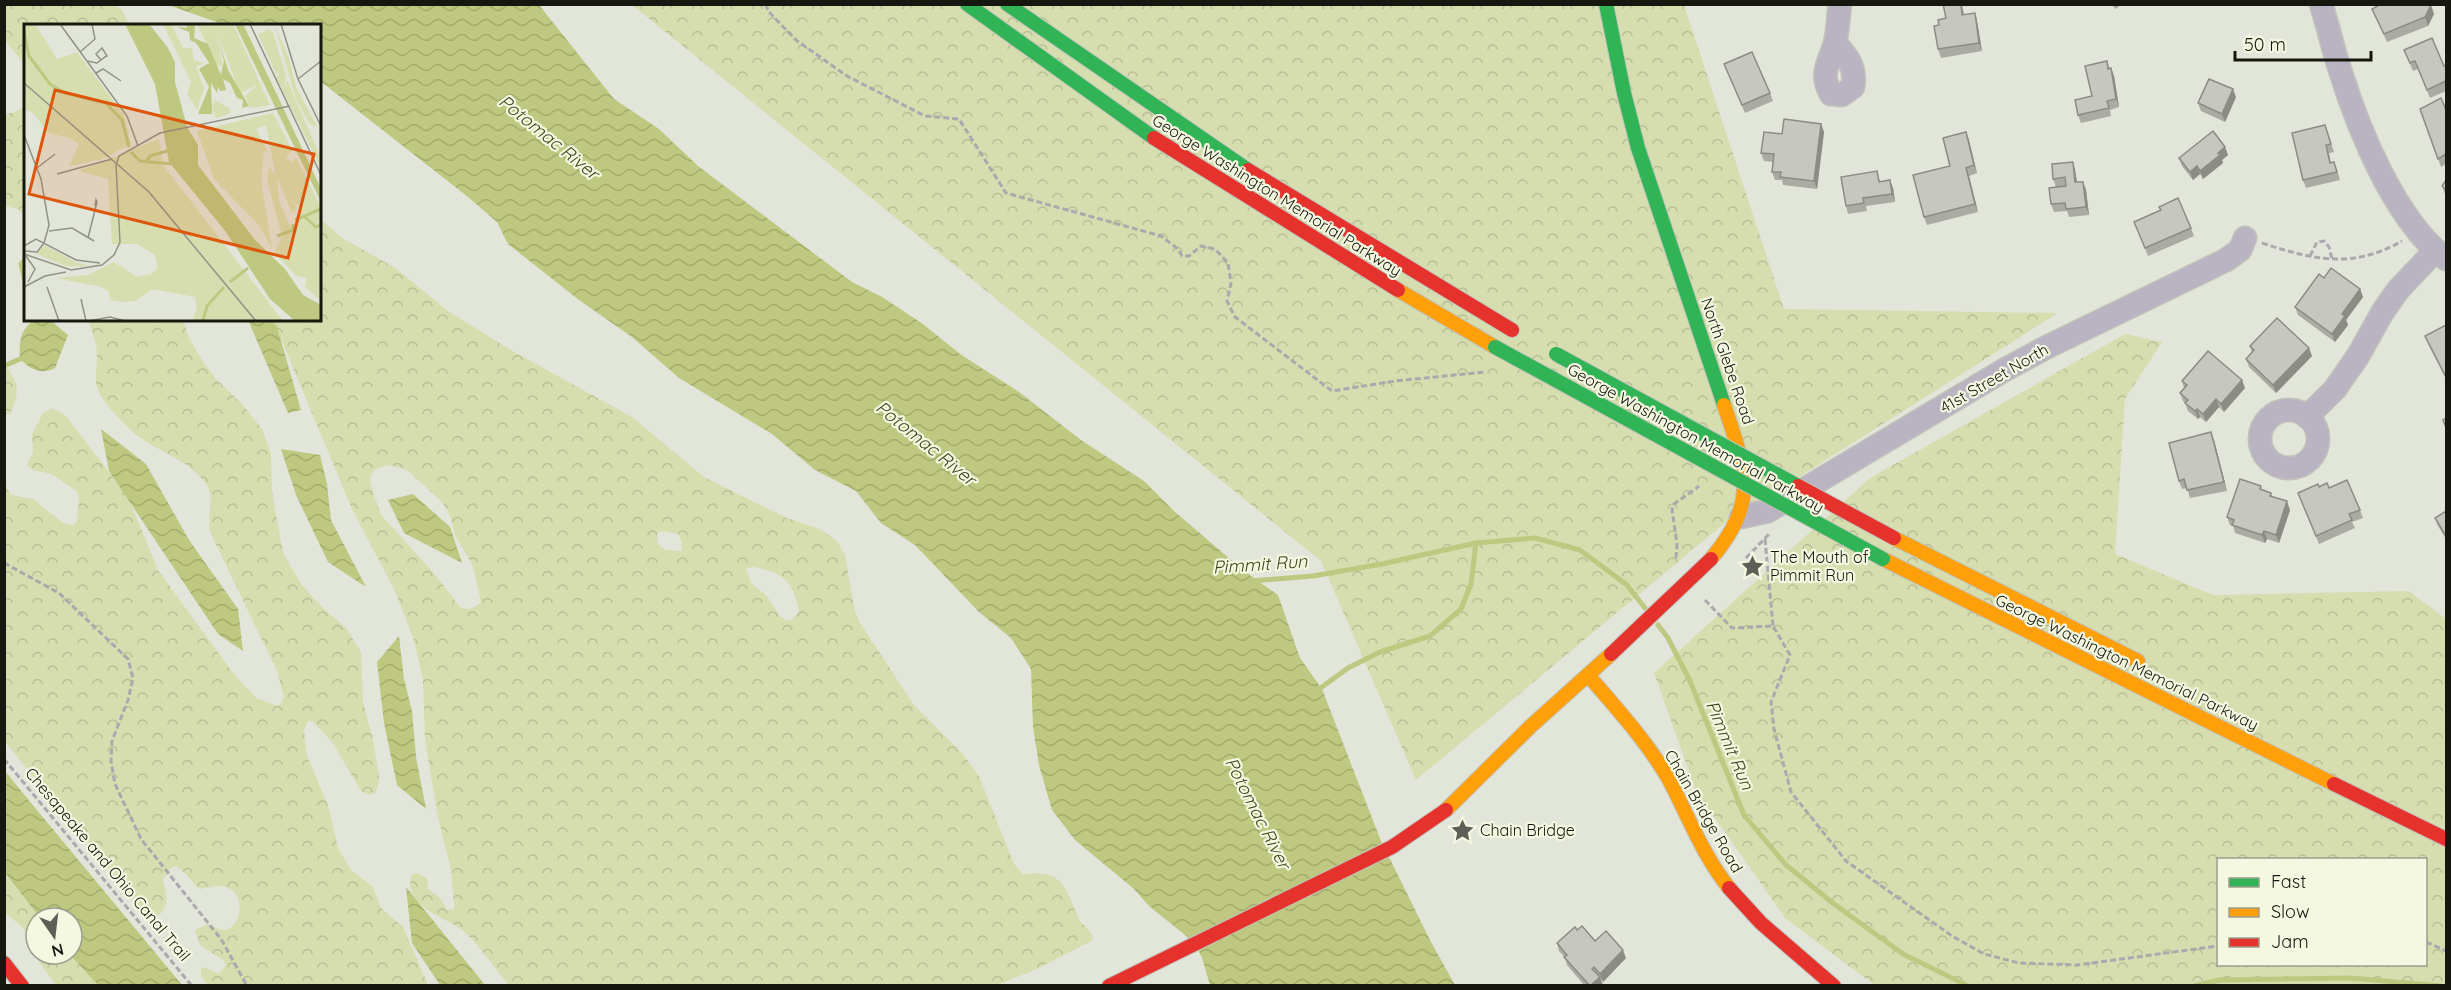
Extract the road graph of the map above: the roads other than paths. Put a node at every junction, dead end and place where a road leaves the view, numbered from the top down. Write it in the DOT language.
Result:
graph roads {
  1 [pos="967,4"];
  2 [pos="1007,4"];
  3 [pos="1606,4"];
  4 [pos="1840,4"];
  5 [pos="2321,4"];
  6 [pos="1835,43"];
  7 [pos="2246,238"];
  8 [pos="2441,255"];
  9 [pos="1517,333"];
  10 [pos="1543,347"];
  11 [pos="2307,417"];
  12 [pos="1741,517"];
  13 [pos="2152,668"];
  14 [pos="1588,675"];
  15 [pos="2446,839"];
  16 [pos="4,963"];
  17 [pos="22,986"];
  18 [pos="1109,986"];
  19 [pos="1834,986"];
  1 -- 15 [label="main road, George Washington Memorial Parkway, bridge"];
  2 -- 9 [label="main road, George Washington Memorial Parkway"];
  3 -- 12 [label="main road, North Glebe Road"];
  4 -- 6 [label="street"];
  5 -- 8 [label="street"];
  7 -- 12 [label="street, 41st Street North"];
  8 -- 11 [label="street"];
  10 -- 13 [label="main road, George Washington Memorial Parkway, bridge"];
  12 -- 14 [label="main road, North Glebe Road, bridge"];
  14 -- 18 [label="main road"];
  14 -- 19 [label="main road, Chain Bridge Road"];
  16 -- 17 [label="main road"];
}
